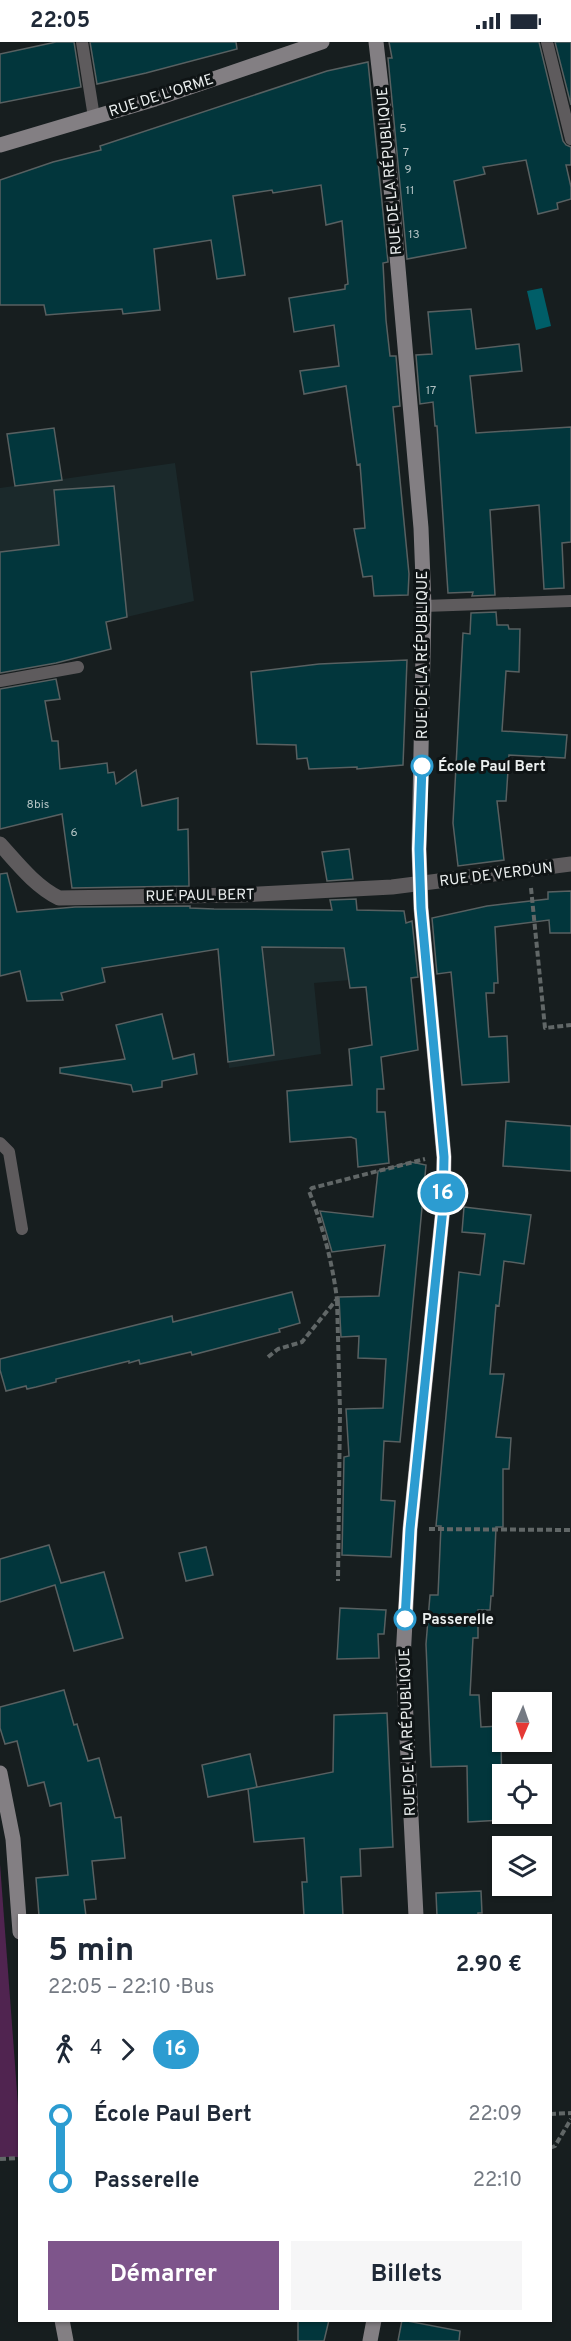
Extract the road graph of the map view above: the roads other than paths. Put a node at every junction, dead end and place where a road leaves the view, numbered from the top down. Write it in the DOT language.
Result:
graph roads {
  1 [pos="82,42"];
  2 [pos="322,42"];
  3 [pos="376,42"];
  4 [pos="547,42"];
  5 [pos="94,117"];
  6 [pos="571,139"];
  7 [pos="0,145"];
  8 [pos="571,601"];
  9 [pos="424,606"];
  10 [pos="78,667"];
  11 [pos="0,681"];
  12 [pos="0,844"];
  13 [pos="571,864"];
  14 [pos="421,883"];
  15 [pos="0,1143"];
  16 [pos="22,1229"];
  17 [pos="0,1773"];
  18 [pos="5,1819"];
  19 [pos="19,1914"];
  20 [pos="416,1914"];
  21 [pos="62,2322"];
  22 [pos="374,2322"];
  23 [pos="66,2341"];
  24 [pos="370,2341"];
  1 -- 5 [label="lane"];
  2 -- 5 [label="main road, RUE DE L'ORME"];
  3 -- 9 [label="main road, RUE DE LA RÉPUBLIQUE"];
  4 -- 6 [label="lane"];
  5 -- 7 [label="main road, RUE DE L'ORME"];
  8 -- 9 [label="lane"];
  9 -- 14 [label="main road, RUE DE LA RÉPUBLIQUE"];
  10 -- 11 [label="lane"];
  12 -- 14 [label="street, RUE PAUL BERT"];
  13 -- 14 [label="street, RUE DE VERDUN"];
  14 -- 20 [label="main road, RUE DE LA RÉPUBLIQUE"];
  15 -- 16 [label="lane"];
  17 -- 18 [label="main road"];
  18 -- 19 [label="main road"];
  21 -- 23 [label="main road"];
  22 -- 24 [label="main road"];
}
